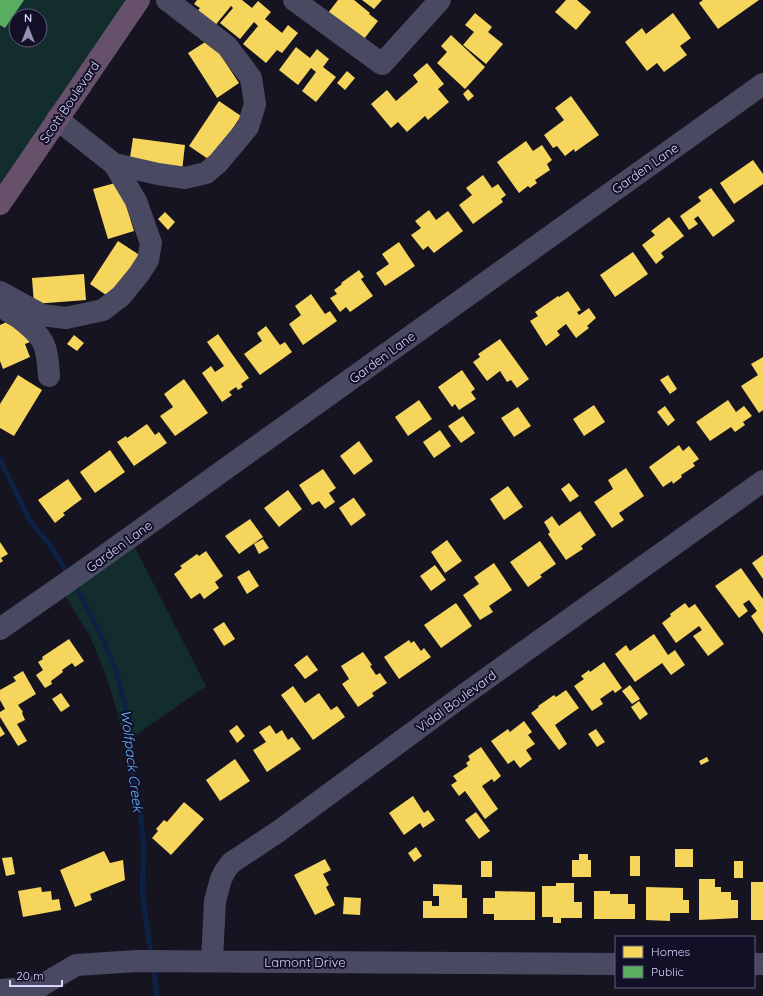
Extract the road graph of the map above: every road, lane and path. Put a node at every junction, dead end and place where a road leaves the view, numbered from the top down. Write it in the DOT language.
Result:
graph roads {
  1 [pos="139,0"];
  2 [pos="167,0"];
  3 [pos="294,0"];
  4 [pos="440,0"];
  5 [pos="763,84"];
  6 [pos="57,119"];
  7 [pos="114,164"];
  8 [pos="0,204"];
  9 [pos="0,292"];
  10 [pos="0,300"];
  11 [pos="49,376"];
  12 [pos="763,481"];
  13 [pos="0,628"];
  14 [pos="212,960"];
  15 [pos="615,964"];
  16 [pos="0,990"];
  1 -- 6 [label="highway, Scott Boulevard"];
  2 -- 7 [label="street"];
  3 -- 4 [label="street"];
  5 -- 13 [label="street, Garden Lane"];
  6 -- 7 [label="street"];
  6 -- 8 [label="highway, Scott Boulevard"];
  7 -- 9 [label="street"];
  10 -- 11 [label="street"];
  12 -- 14 [label="street, Vidal Boulevard"];
  14 -- 15 [label="street, Lamont Drive"];
  14 -- 16 [label="street, Lamont Drive"];
}
